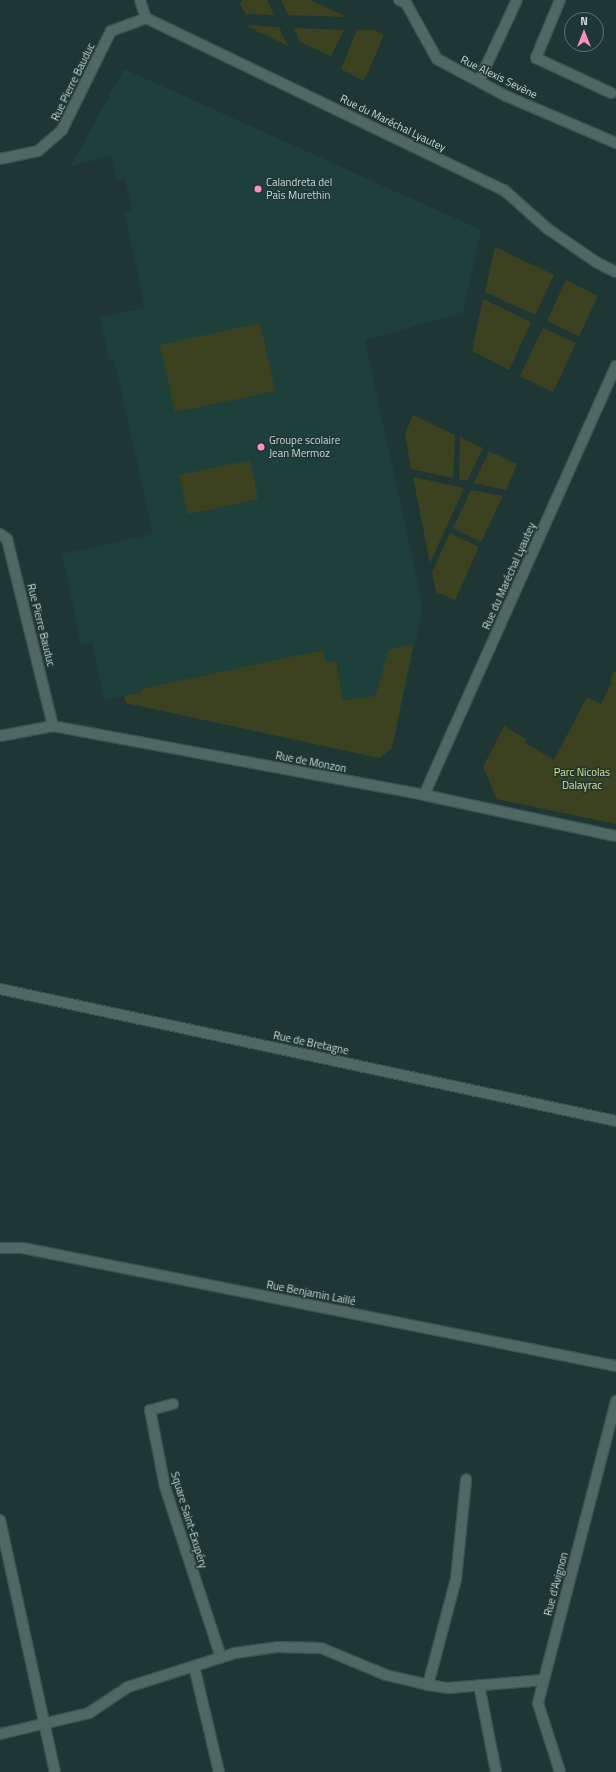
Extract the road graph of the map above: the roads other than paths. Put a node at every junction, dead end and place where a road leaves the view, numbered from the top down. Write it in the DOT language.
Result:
graph roads {
  1 [pos="140,0"];
  2 [pos="399,0"];
  3 [pos="517,0"];
  4 [pos="560,0"];
  5 [pos="146,18"];
  6 [pos="479,81"];
  7 [pos="611,93"];
  8 [pos="616,143"];
  9 [pos="0,159"];
  10 [pos="616,272"];
  11 [pos="616,366"];
  12 [pos="0,534"];
  13 [pos="53,726"];
  14 [pos="0,736"];
  15 [pos="424,795"];
  16 [pos="616,836"];
  17 [pos="0,989"];
  18 [pos="616,1121"];
  19 [pos="0,1248"];
  20 [pos="616,1366"];
  21 [pos="616,1402"];
  22 [pos="173,1404"];
  23 [pos="466,1480"];
  24 [pos="0,1520"];
  25 [pos="221,1657"];
  26 [pos="194,1666"];
  27 [pos="544,1680"];
  28 [pos="479,1684"];
  29 [pos="428,1685"];
  30 [pos="44,1723"];
  31 [pos="0,1734"];
  32 [pos="55,1772"];
  33 [pos="219,1772"];
  34 [pos="496,1772"];
  35 [pos="560,1772"];
  1 -- 5 [label="street"];
  2 -- 6 [label="street, Rue Alexis Sevène"];
  3 -- 6 [label="street"];
  4 -- 7 [label="street"];
  5 -- 9 [label="street, Rue Pierre Bauduc"];
  5 -- 10 [label="street, Rue du Maréchal Lyautey"];
  6 -- 8 [label="street, Rue Alexis Sevène"];
  11 -- 15 [label="street, Rue du Maréchal Lyautey"];
  12 -- 13 [label="street, Rue Pierre Bauduc"];
  13 -- 14 [label="street, Rue de Monzon"];
  13 -- 15 [label="street, Rue de Monzon"];
  15 -- 16 [label="street, Rue de Monzon"];
  17 -- 18 [label="street, Rue de Bretagne"];
  19 -- 20 [label="street, Rue Benjamin Laillé"];
  21 -- 27 [label="street, Rue d'Avignon"];
  22 -- 25 [label="street, Square Saint-Exupéry"];
  23 -- 29 [label="street"];
  24 -- 30 [label="street"];
  25 -- 26 [label="street"];
  25 -- 29 [label="street"];
  26 -- 30 [label="street"];
  26 -- 33 [label="street"];
  27 -- 28 [label="street"];
  27 -- 35 [label="street, Rue d'Avignon"];
  28 -- 29 [label="street"];
  28 -- 34 [label="street"];
  30 -- 31 [label="street"];
  30 -- 32 [label="street"];
}
